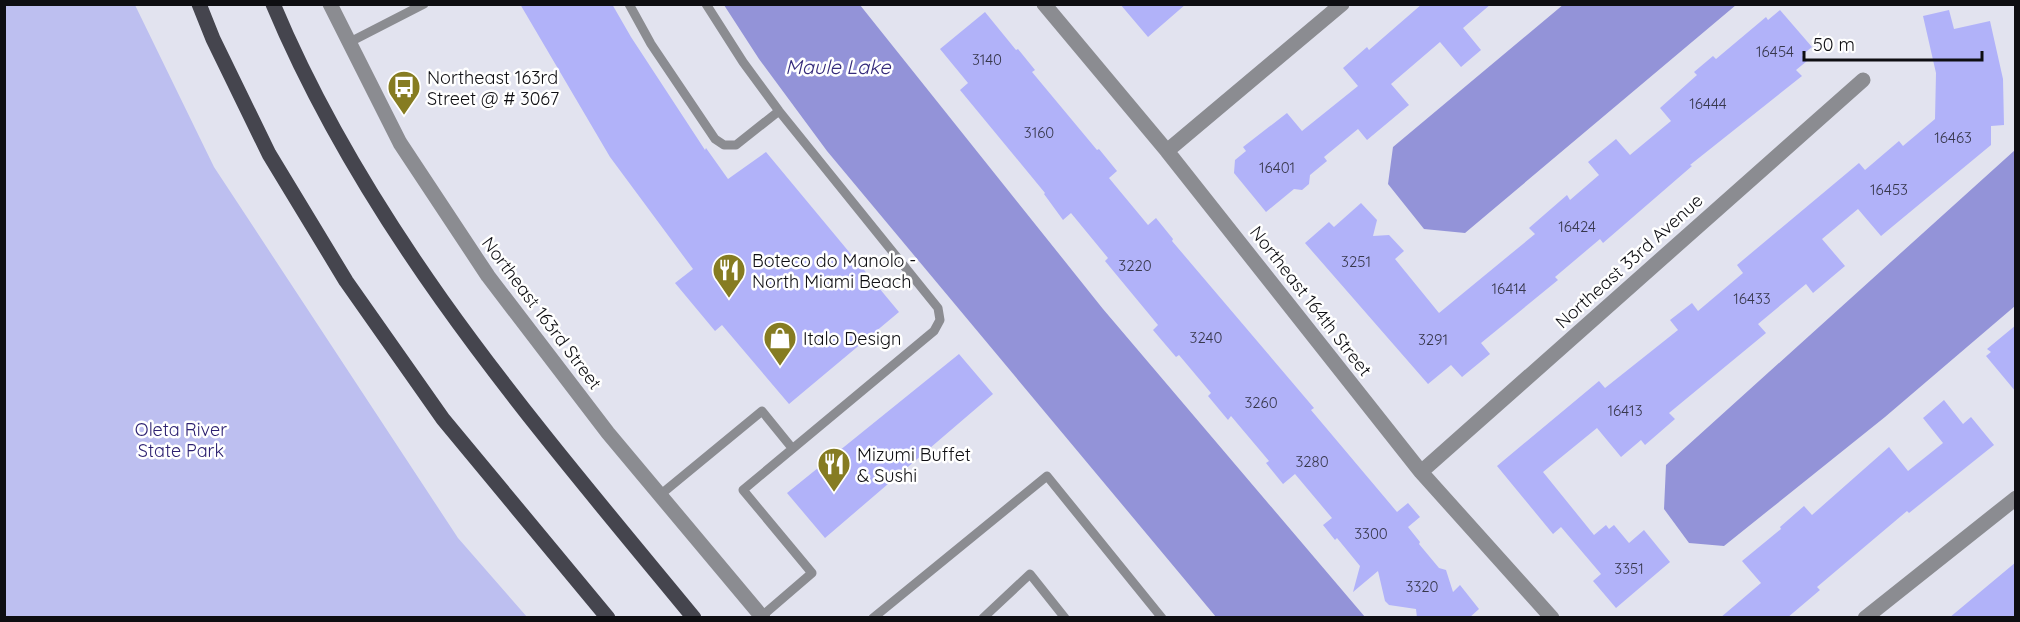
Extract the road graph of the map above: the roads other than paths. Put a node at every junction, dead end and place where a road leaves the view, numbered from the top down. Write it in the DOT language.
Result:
graph roads {
  1 [pos="199,4"];
  2 [pos="273,4"];
  3 [pos="330,4"];
  4 [pos="424,4"];
  5 [pos="629,4"];
  6 [pos="706,4"];
  7 [pos="1044,4"];
  8 [pos="1342,4"];
  9 [pos="348,43"];
  10 [pos="1863,80"];
  11 [pos="779,111"];
  12 [pos="1167,151"];
  13 [pos="792,448"];
  14 [pos="1421,472"];
  15 [pos="660,495"];
  16 [pos="2016,498"];
  17 [pos="763,617"];
  18 [pos="608,618"];
  19 [pos="694,618"];
  20 [pos="873,618"];
  21 [pos="983,618"];
  22 [pos="1065,618"];
  23 [pos="1162,618"];
  24 [pos="1552,618"];
  25 [pos="1865,618"];
  1 -- 18 [label="main road"];
  2 -- 19 [label="main road"];
  3 -- 9 [label="street, Northeast 163rd Street"];
  4 -- 9 [label="lane"];
  5 -- 11 [label="lane"];
  6 -- 11 [label="lane"];
  7 -- 12 [label="street, Northeast 164th Street"];
  8 -- 12 [label="street"];
  9 -- 15 [label="street, Northeast 163rd Street"];
  10 -- 14 [label="street, Northeast 33rd Avenue"];
  11 -- 13 [label="lane"];
  12 -- 14 [label="street, Northeast 164th Street"];
  13 -- 15 [label="lane"];
  13 -- 17 [label="lane"];
  14 -- 24 [label="street, Northeast 164th Street"];
  15 -- 17 [label="street, Northeast 163rd Street"];
  16 -- 25 [label="street"];
  20 -- 23 [label="lane"];
  21 -- 22 [label="lane"];
}
